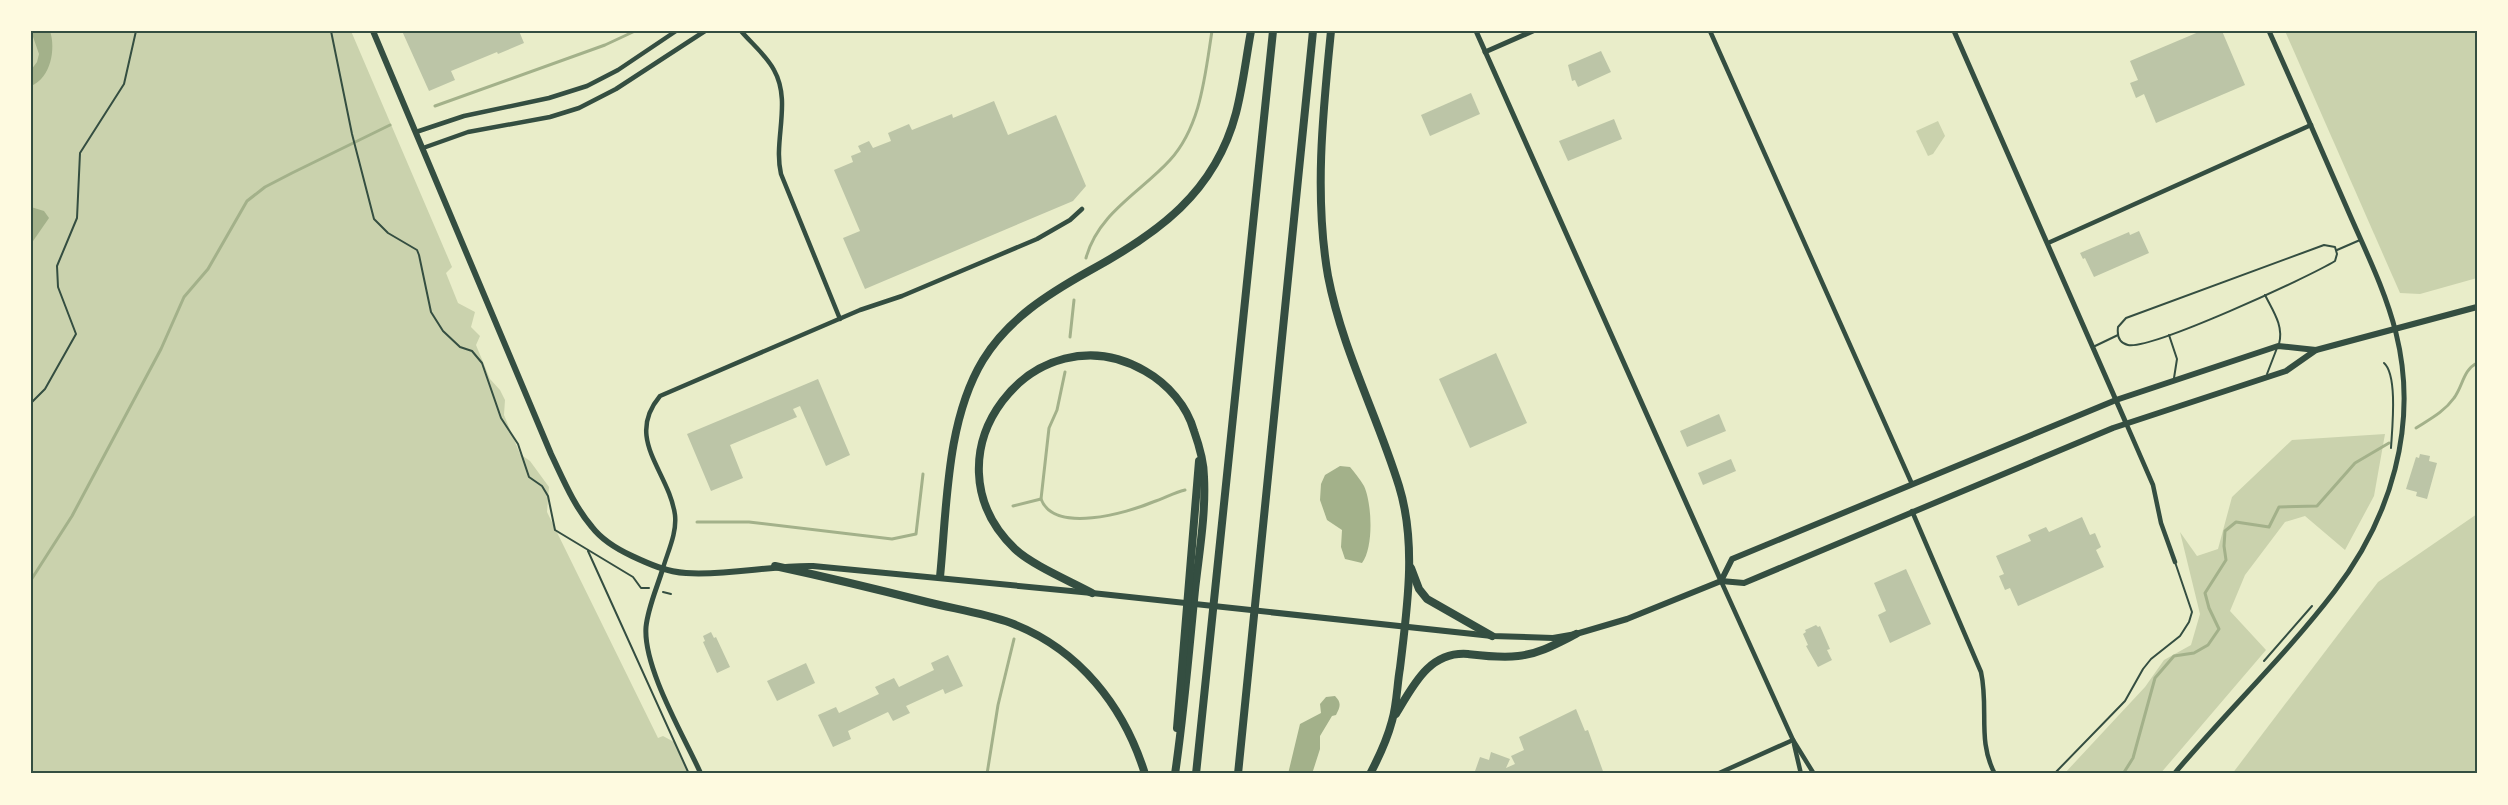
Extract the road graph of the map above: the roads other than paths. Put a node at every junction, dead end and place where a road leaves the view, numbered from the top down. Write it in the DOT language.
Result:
graph roads {
  1 [pos="373,31"];
  2 [pos="676,31"];
  3 [pos="705,31"];
  4 [pos="741,31"];
  5 [pos="1251,31"];
  6 [pos="1273,31"];
  7 [pos="1313,31"];
  8 [pos="1331,31"];
  9 [pos="1476,31"];
  10 [pos="1533,31"];
  11 [pos="1710,31"];
  12 [pos="1954,31"];
  13 [pos="2269,31"];
  14 [pos="1485,52"];
  15 [pos="2311,125"];
  16 [pos="416,132"];
  17 [pos="423,148"];
  18 [pos="1082,209"];
  19 [pos="2361,240"];
  20 [pos="2048,243"];
  21 [pos="2336,250"];
  22 [pos="2265,295"];
  23 [pos="2477,306"];
  24 [pos="840,318"];
  25 [pos="2395,330"];
  26 [pos="2118,335"];
  27 [pos="2169,335"];
  28 [pos="2278,346"];
  29 [pos="2093,347"];
  30 [pos="2316,350"];
  31 [pos="2266,377"];
  32 [pos="2174,380"];
  33 [pos="2116,400"];
  34 [pos="2126,423"];
  35 [pos="1912,484"];
  36 [pos="1912,511"];
  37 [pos="1409,561"];
  38 [pos="2175,562"];
  39 [pos="775,566"];
  40 [pos="663,568"];
  41 [pos="940,578"];
  42 [pos="1721,581"];
  43 [pos="1092,593"];
  44 [pos="1404,626"];
  45 [pos="1576,634"];
  46 [pos="1492,636"];
  47 [pos="1393,718"];
  48 [pos="1793,740"];
  49 [pos="701,774"];
  50 [pos="1145,774"];
  51 [pos="1175,774"];
  52 [pos="1196,774"];
  53 [pos="1238,774"];
  54 [pos="1370,774"];
  55 [pos="1717,774"];
  56 [pos="1801,774"];
  57 [pos="1814,774"];
  58 [pos="1995,774"];
  59 [pos="2054,774"];
  60 [pos="2174,774"];
  1 -- 16 [label="main road"];
  2 -- 16 [label="street"];
  3 -- 17 [label="street"];
  4 -- 24 [label="street"];
  5 -- 41 [label="highway"];
  6 -- 52 [label="highway"];
  7 -- 53 [label="highway"];
  8 -- 37 [label="highway"];
  9 -- 14 [label="street"];
  10 -- 14 [label="street"];
  11 -- 35 [label="street"];
  12 -- 20 [label="street"];
  13 -- 15 [label="street"];
  14 -- 42 [label="street"];
  15 -- 19 [label="street"];
  15 -- 20 [label="street"];
  16 -- 17 [label="main road"];
  17 -- 40 [label="main road"];
  18 -- 24 [label="street"];
  19 -- 21 [label="lane"];
  19 -- 25 [label="street"];
  20 -- 29 [label="street"];
  21 -- 22 [label="lane"];
  21 -- 26 [label="lane"];
  22 -- 27 [label="lane"];
  22 -- 28 [label="lane"];
  23 -- 25 [label="main road"];
  24 -- 40 [label="street"];
  25 -- 30 [label="main road"];
  25 -- 60 [label="street"];
  26 -- 27 [label="lane"];
  26 -- 29 [label="lane"];
  27 -- 32 [label="lane"];
  28 -- 30 [label="main road"];
  28 -- 31 [label="lane"];
  28 -- 32 [label="main road"];
  29 -- 33 [label="street"];
  30 -- 31 [label="main road"];
  31 -- 34 [label="main road"];
  32 -- 33 [label="main road"];
  33 -- 34 [label="street"];
  33 -- 35 [label="main road"];
  34 -- 36 [label="main road"];
  34 -- 38 [label="street"];
  35 -- 42 [label="main road"];
  36 -- 42 [label="main road"];
  36 -- 58 [label="street"];
  37 -- 44 [label="highway"];
  37 -- 46 [label="highway"];
  38 -- 59 [label="lane"];
  39 -- 40 [label="main road"];
  39 -- 41 [label="main road"];
  39 -- 50 [label="highway"];
  40 -- 49 [label="street"];
  41 -- 43 [label="main road"];
  42 -- 45 [label="main road"];
  42 -- 48 [label="street"];
  43 -- 44 [label="main road"];
  43 -- 51 [label="highway"];
  44 -- 46 [label="main road"];
  44 -- 47 [label="highway"];
  45 -- 46 [label="main road"];
  45 -- 47 [label="highway"];
  47 -- 54 [label="highway"];
  48 -- 55 [label="street"];
  48 -- 56 [label="street"];
  48 -- 57 [label="street"];
}
